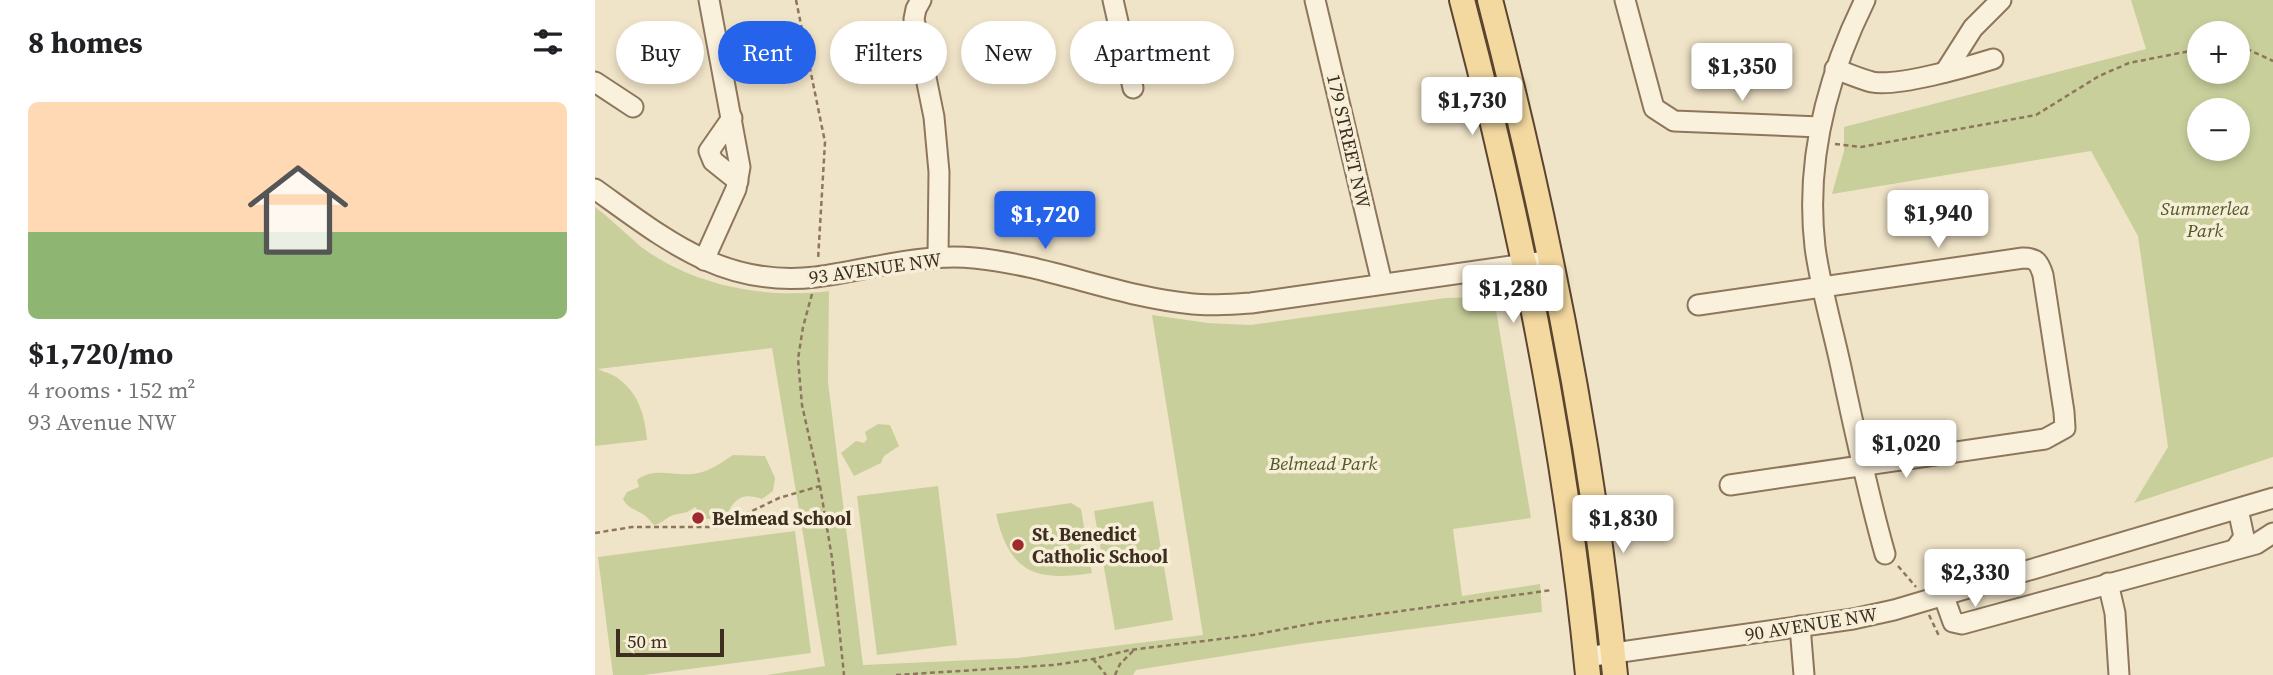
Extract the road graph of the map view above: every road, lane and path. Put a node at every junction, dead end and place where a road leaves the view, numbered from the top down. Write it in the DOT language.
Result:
graph roads {
  1 [pos="709,0"];
  2 [pos="796,0"];
  3 [pos="922,0"];
  4 [pos="1113,0"];
  5 [pos="1315,0"];
  6 [pos="1462,0"];
  7 [pos="1490,0"];
  8 [pos="1625,0"];
  9 [pos="1865,0"];
  10 [pos="2001,0"];
  11 [pos="2250,50"];
  12 [pos="2187,52"];
  13 [pos="1993,59"];
  14 [pos="2273,61"];
  15 [pos="1835,69"];
  16 [pos="1945,72"];
  17 [pos="595,82"];
  18 [pos="1133,88"];
  19 [pos="633,107"];
  20 [pos="732,118"];
  21 [pos="1819,134"];
  22 [pos="738,181"];
  23 [pos="595,189"];
  24 [pos="939,257"];
  25 [pos="704,260"];
  26 [pos="1550,260"];
  27 [pos="818,262"];
  28 [pos="1524,264"];
  29 [pos="1383,283"];
  30 [pos="1823,286"];
  31 [pos="813,291"];
  32 [pos="1698,304"];
  33 [pos="1863,466"];
  34 [pos="1730,485"];
  35 [pos="820,486"];
  36 [pos="2273,498"];
  37 [pos="2238,509"];
  38 [pos="595,533"];
  39 [pos="2273,533"];
  40 [pos="2236,548"];
  41 [pos="1885,554"];
  42 [pos="2108,583"];
  43 [pos="1552,590"];
  44 [pos="1944,597"];
  45 [pos="1800,626"];
  46 [pos="1135,649"];
  47 [pos="1093,659"];
  48 [pos="1614,664"];
  49 [pos="1587,666"];
  50 [pos="844,675"];
  51 [pos="897,675"];
  52 [pos="1107,675"];
  53 [pos="1115,675"];
  54 [pos="1804,675"];
  55 [pos="2119,675"];
  1 -- 20 [label="street"];
  2 -- 27 [label="path"];
  3 -- 24 [label="street"];
  4 -- 18 [label="street"];
  5 -- 29 [label="street, 179 STREET NW"];
  6 -- 28 [label="main road"];
  7 -- 26 [label="main road"];
  8 -- 21 [label="street"];
  9 -- 15 [label="street"];
  10 -- 16 [label="street"];
  11 -- 14 [label="path"];
  12 -- 21 [label="path"];
  13 -- 16 [label="street"];
  15 -- 16 [label="street"];
  15 -- 21 [label="street"];
  17 -- 19 [label="street"];
  20 -- 22 [label="street"];
  20 -- 22 [label="street"];
  21 -- 30 [label="street"];
  22 -- 25 [label="street"];
  23 -- 25 [label="street, 93 AVENUE NW"];
  24 -- 25 [label="street, 93 AVENUE NW"];
  24 -- 29 [label="street, 93 AVENUE NW"];
  26 -- 28 [label="street, 93 AVENUE NW"];
  26 -- 48 [label="main road"];
  28 -- 29 [label="street, 93 AVENUE NW"];
  28 -- 49 [label="main road"];
  30 -- 32 [label="street"];
  30 -- 33 [label="street"];
  30 -- 33 [label="street"];
  31 -- 35 [label="path"];
  33 -- 34 [label="street"];
  33 -- 41 [label="street"];
  35 -- 38 [label="path"];
  35 -- 50 [label="path"];
  36 -- 37 [label="street, 90 AVENUE NW"];
  37 -- 40 [label="street"];
  37 -- 44 [label="street, 90 AVENUE NW"];
  39 -- 40 [label="street"];
  40 -- 42 [label="street"];
  42 -- 44 [label="street"];
  42 -- 55 [label="street"];
  43 -- 46 [label="path"];
  44 -- 45 [label="street, 90 AVENUE NW"];
  45 -- 48 [label="street, 90 AVENUE NW"];
  45 -- 54 [label="street"];
  46 -- 47 [label="path"];
  46 -- 53 [label="path"];
  47 -- 51 [label="path"];
  47 -- 52 [label="path"];
  48 -- 49 [label="street, 90 AVENUE NW"];
}
